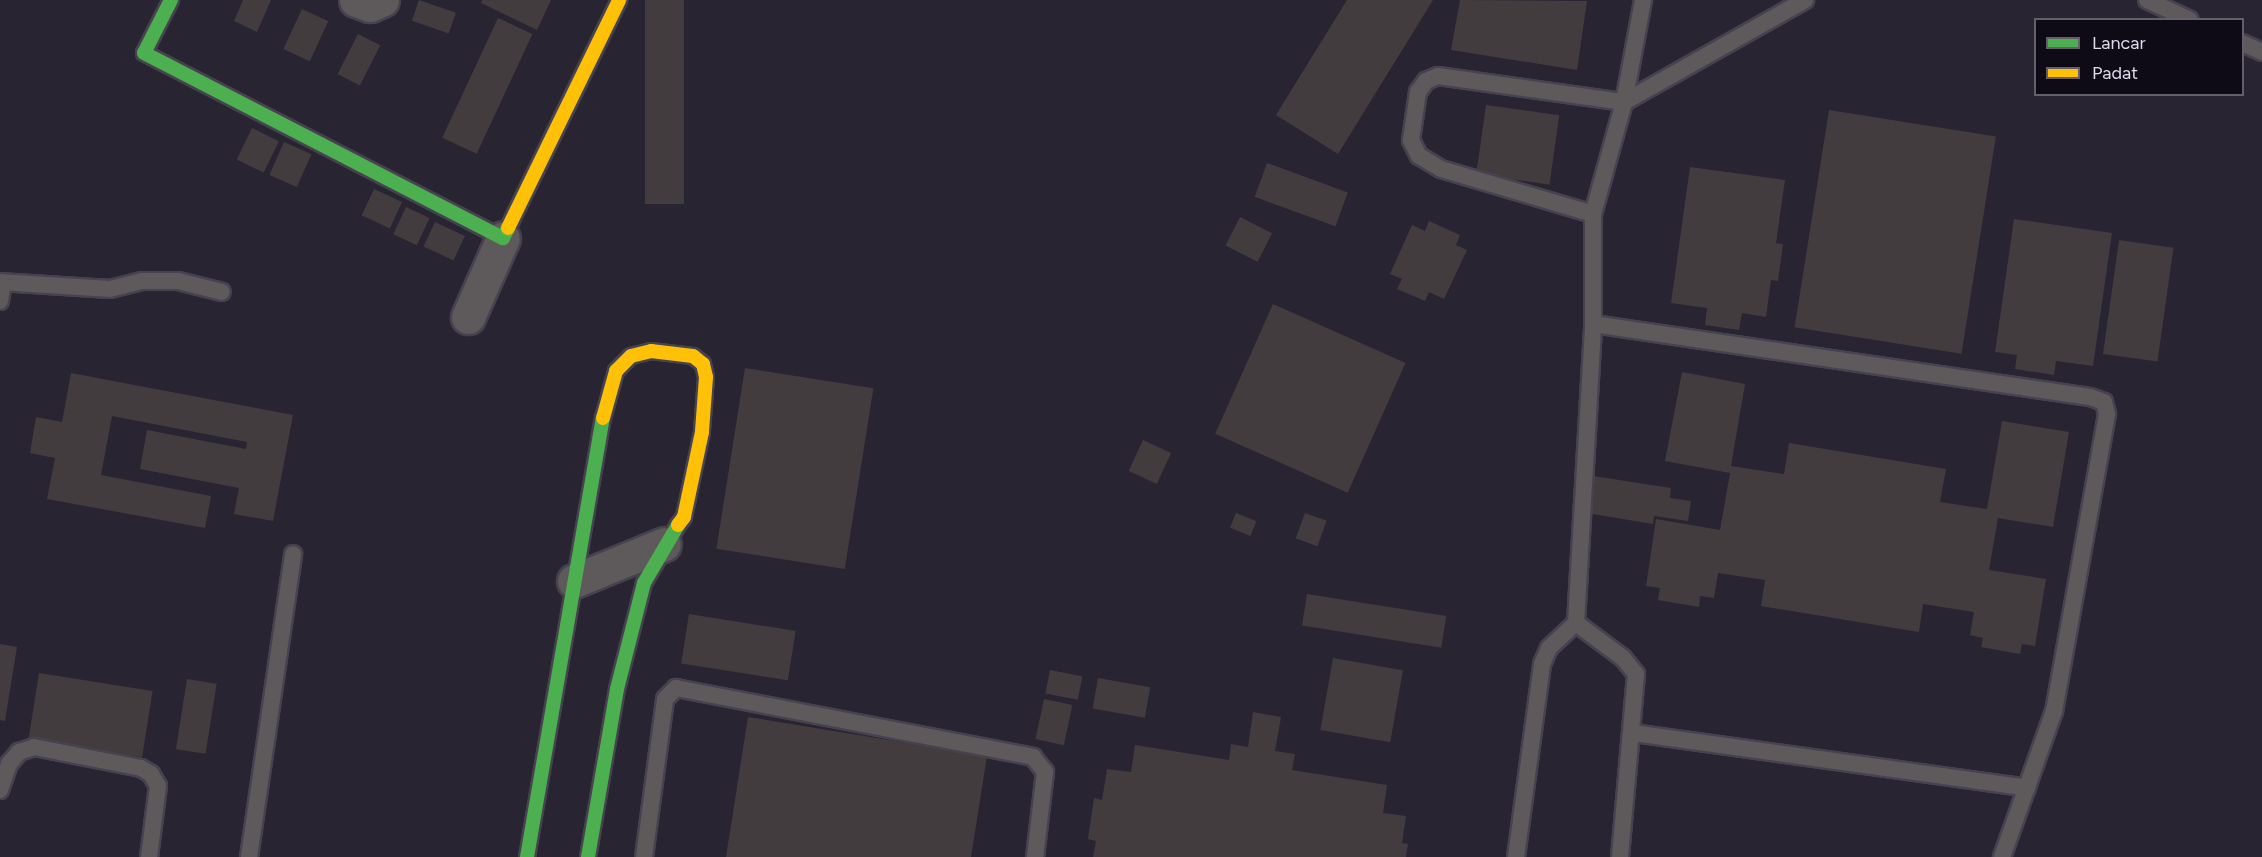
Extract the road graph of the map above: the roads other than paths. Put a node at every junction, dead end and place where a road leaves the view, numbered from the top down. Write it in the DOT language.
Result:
graph roads {
  1 [pos="171,0"];
  2 [pos="356,0"];
  3 [pos="382,0"];
  4 [pos="619,0"];
  5 [pos="1643,0"];
  6 [pos="1805,0"];
  7 [pos="2147,0"];
  8 [pos="2186,18"];
  9 [pos="2244,44"];
  10 [pos="2262,52"];
  11 [pos="1624,102"];
  12 [pos="1593,214"];
  13 [pos="503,238"];
  14 [pos="2,282"];
  15 [pos="222,292"];
  16 [pos="0,301"];
  17 [pos="468,317"];
  18 [pos="1593,324"];
  19 [pos="664,544"];
  20 [pos="293,554"];
  21 [pos="574,581"];
  22 [pos="1576,623"];
  23 [pos="1633,733"];
  24 [pos="2027,788"];
  25 [pos="0,790"];
  26 [pos="149,857"];
  27 [pos="249,857"];
  28 [pos="527,857"];
  29 [pos="588,857"];
  30 [pos="644,857"];
  31 [pos="1035,857"];
  32 [pos="1516,857"];
  33 [pos="1620,857"];
  34 [pos="2002,857"];
  1 -- 13 [label="street"];
  2 -- 3 [label="street"];
  4 -- 13 [label="street"];
  5 -- 11 [label="lane"];
  6 -- 11 [label="lane"];
  7 -- 8 [label="lane"];
  9 -- 10 [label="lane"];
  11 -- 12 [label="lane"];
  11 -- 12 [label="lane"];
  12 -- 18 [label="lane"];
  13 -- 17 [label="street"];
  14 -- 15 [label="lane"];
  14 -- 16 [label="lane"];
  18 -- 22 [label="lane"];
  18 -- 24 [label="lane"];
  19 -- 21 [label="street"];
  19 -- 21 [label="street"];
  19 -- 29 [label="street"];
  20 -- 27 [label="lane"];
  21 -- 28 [label="street"];
  22 -- 23 [label="lane"];
  22 -- 32 [label="lane"];
  23 -- 24 [label="lane"];
  23 -- 33 [label="lane"];
  24 -- 34 [label="lane"];
  25 -- 26 [label="lane"];
  30 -- 31 [label="lane"];
}
